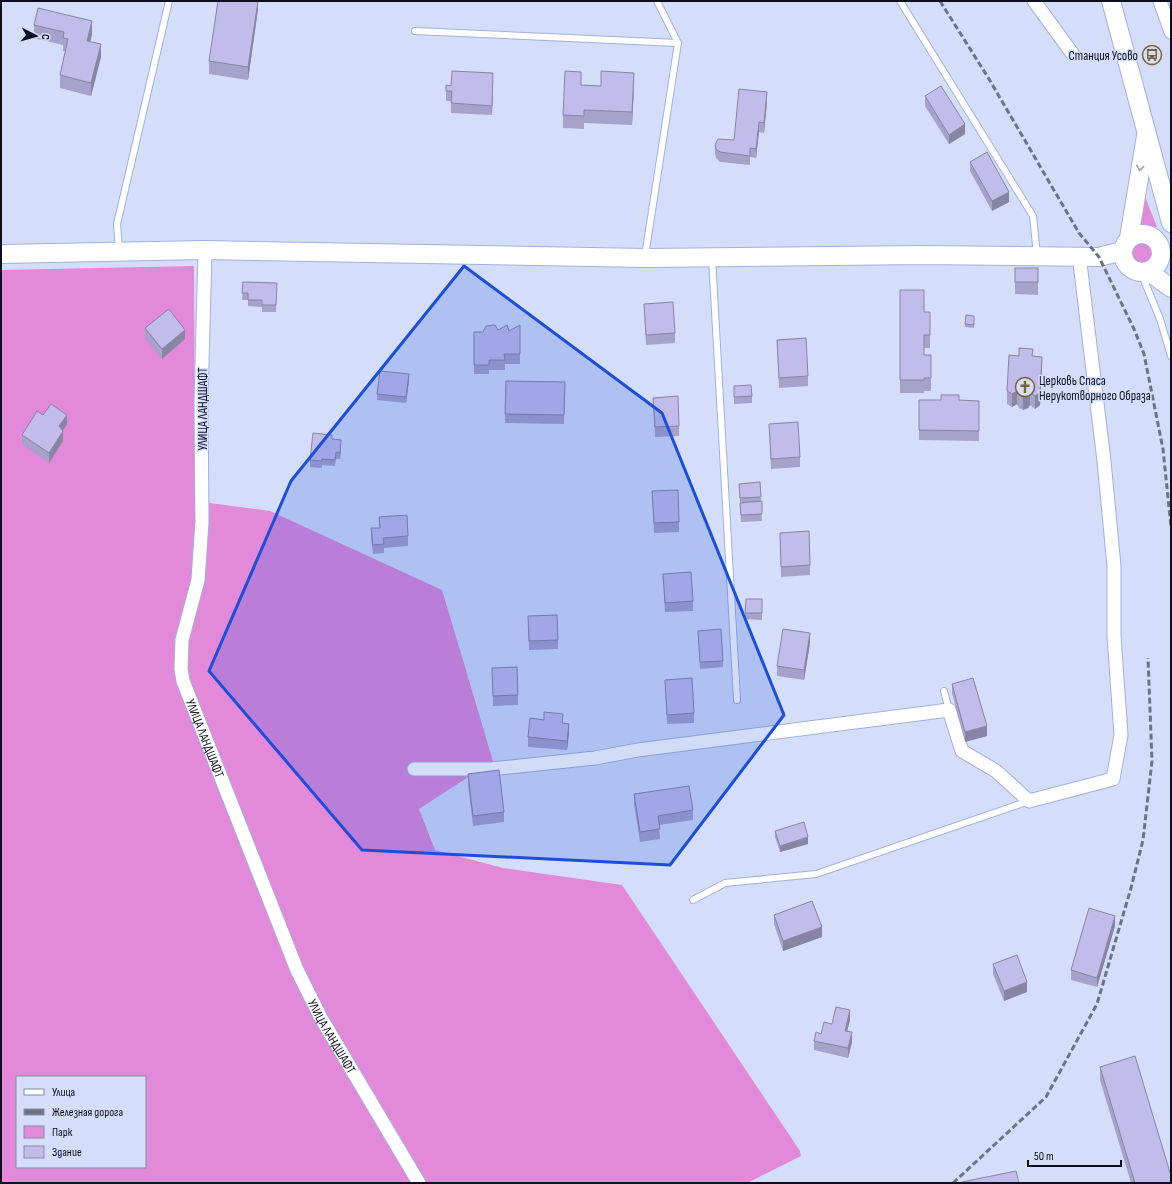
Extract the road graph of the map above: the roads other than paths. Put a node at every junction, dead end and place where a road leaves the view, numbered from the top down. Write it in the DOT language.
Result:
graph roads {
  1 [pos="169,1"];
  2 [pos="657,1"];
  3 [pos="900,1"];
  4 [pos="1034,1"];
  5 [pos="1111,1"];
  6 [pos="1160,1"];
  7 [pos="414,31"];
  8 [pos="1171,32"];
  9 [pos="678,43"];
  10 [pos="1072,53"];
  11 [pos="1147,130"];
  12 [pos="1171,223"];
  13 [pos="1126,245"];
  14 [pos="206,250"];
  15 [pos="119,251"];
  16 [pos="1166,253"];
  17 [pos="1,254"];
  18 [pos="1037,255"];
  19 [pos="1079,255"];
  20 [pos="645,258"];
  21 [pos="712,258"];
  22 [pos="1145,272"];
  23 [pos="1171,288"];
  24 [pos="1171,356"];
  25 [pos="944,692"];
  26 [pos="737,700"];
  27 [pos="949,710"];
  28 [pos="414,770"];
  29 [pos="1029,801"];
  30 [pos="693,900"];
  31 [pos="419,1183"];
  1 -- 15 [label="lane"];
  2 -- 9 [label="lane"];
  3 -- 18 [label="lane"];
  4 -- 10 [label="street"];
  5 -- 11 [label="street"];
  6 -- 8 [label="street"];
  7 -- 9 [label="lane"];
  9 -- 20 [label="lane"];
  11 -- 12 [label="street"];
  11 -- 13 [label="street, one-way"];
  13 -- 16 [label="street"];
  13 -- 19 [label="street"];
  13 -- 22 [label="street"];
  14 -- 15 [label="street"];
  14 -- 20 [label="street"];
  14 -- 31 [label="street, УЛИЦА ЛАНДШАФТ"];
  15 -- 17 [label="street"];
  16 -- 22 [label="street"];
  18 -- 19 [label="street"];
  18 -- 21 [label="street"];
  19 -- 29 [label="street"];
  20 -- 21 [label="street"];
  21 -- 26 [label="lane"];
  22 -- 23 [label="street"];
  22 -- 24 [label="lane"];
  25 -- 27 [label="lane"];
  27 -- 28 [label="street"];
  27 -- 29 [label="street"];
  29 -- 30 [label="lane"];
}
